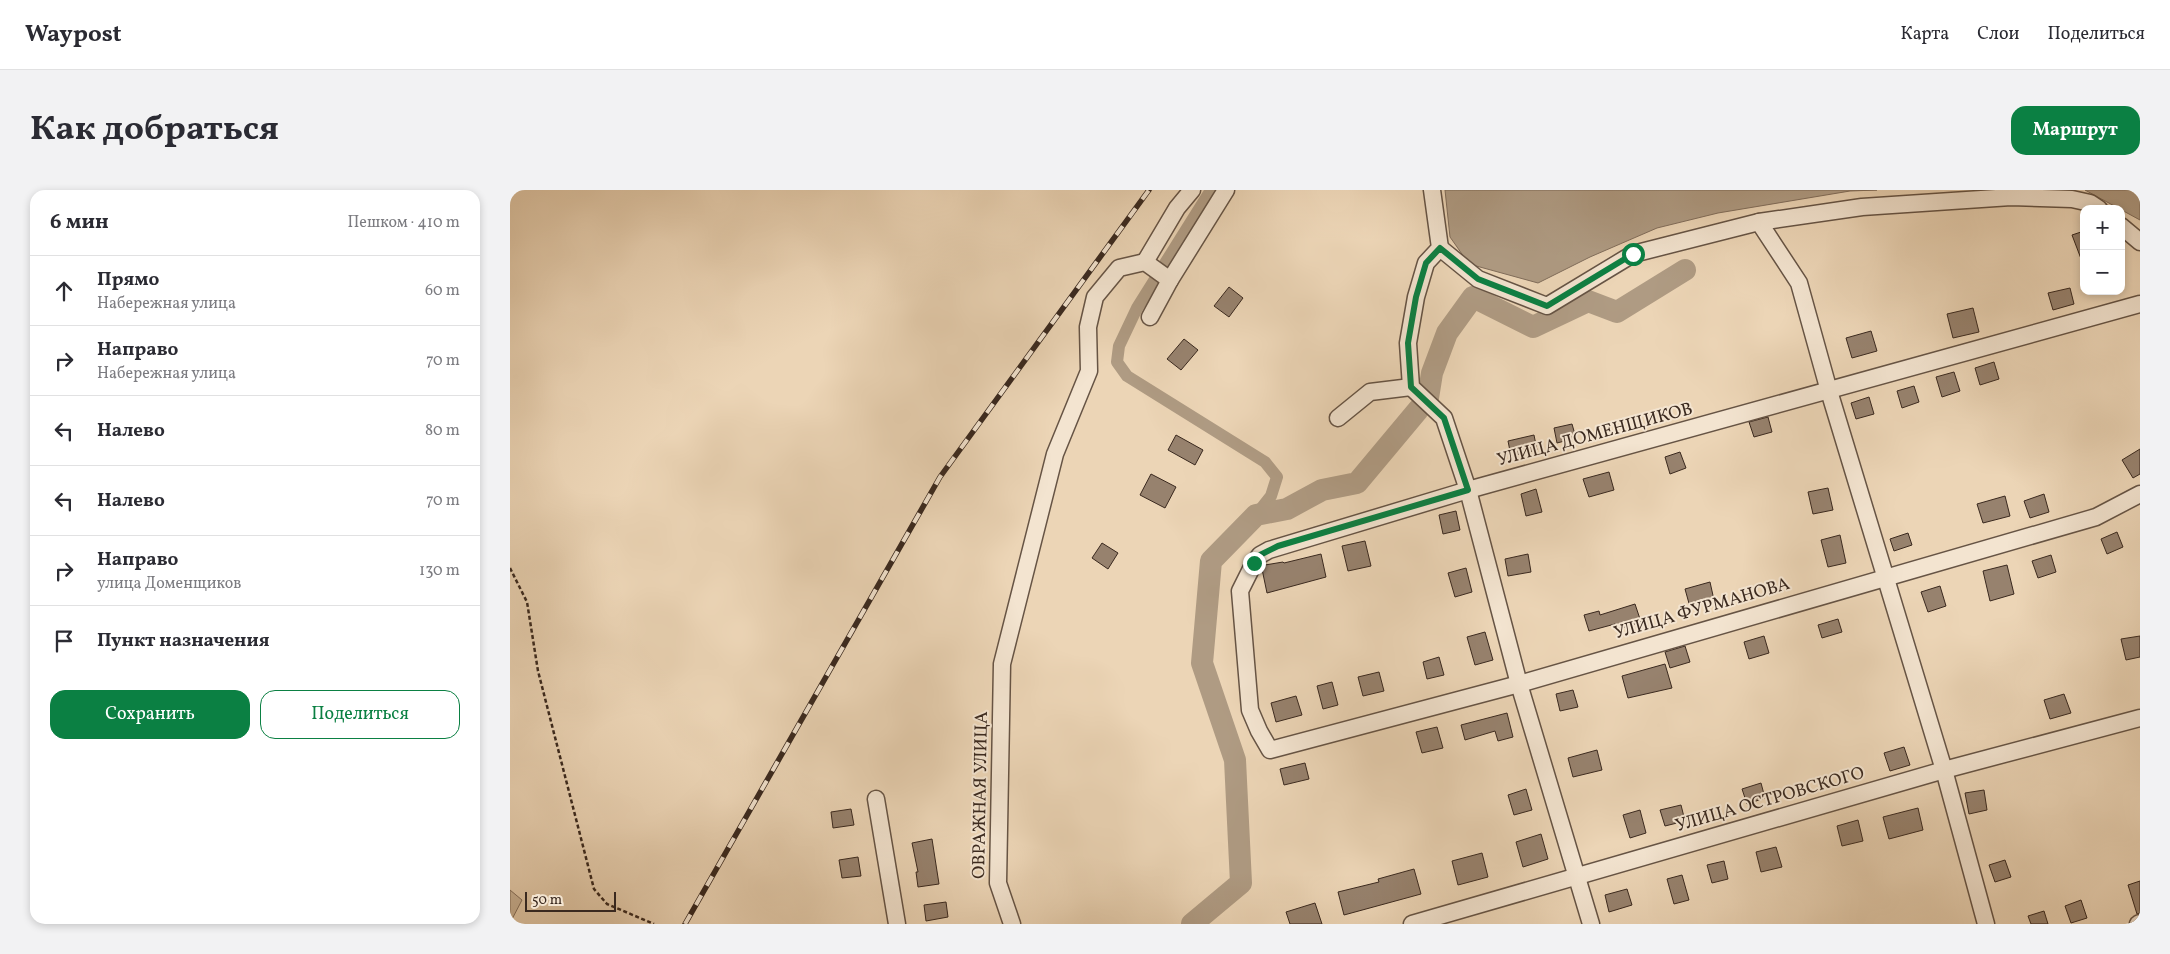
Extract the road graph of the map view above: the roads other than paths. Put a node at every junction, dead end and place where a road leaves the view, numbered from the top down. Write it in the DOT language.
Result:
graph roads {
  1 [pos="1192,190"];
  2 [pos="1226,190"];
  3 [pos="1432,190"];
  4 [pos="2093,205"];
  5 [pos="1759,222"];
  6 [pos="2125,229"];
  7 [pos="2140,242"];
  8 [pos="1440,248"];
  9 [pos="1145,262"];
  10 [pos="1170,280"];
  11 [pos="2140,304"];
  12 [pos="1150,318"];
  13 [pos="1411,387"];
  14 [pos="1829,391"];
  15 [pos="1338,418"];
  16 [pos="1468,490"];
  17 [pos="2140,494"];
  18 [pos="1884,577"];
  19 [pos="1519,684"];
  20 [pos="2140,718"];
  21 [pos="1270,750"];
  22 [pos="1944,770"];
  23 [pos="876,800"];
  24 [pos="1577,878"];
  25 [pos="897,924"];
  26 [pos="1012,924"];
  27 [pos="1412,924"];
  28 [pos="1591,924"];
  29 [pos="1986,924"];
  1 -- 9 [label="street"];
  2 -- 10 [label="street"];
  3 -- 8 [label="street"];
  4 -- 5 [label="street"];
  5 -- 8 [label="street"];
  5 -- 14 [label="street"];
  6 -- 7 [label="street"];
  8 -- 13 [label="street"];
  9 -- 10 [label="street"];
  9 -- 26 [label="street, ОВРАЖНАЯ УЛИЦА"];
  10 -- 12 [label="street"];
  11 -- 14 [label="street, УЛИЦА ДОМЕНЩИКОВ"];
  13 -- 15 [label="street"];
  13 -- 16 [label="street"];
  14 -- 16 [label="street, УЛИЦА ДОМЕНЩИКОВ"];
  14 -- 18 [label="street"];
  16 -- 19 [label="street"];
  16 -- 21 [label="street, УЛИЦА ДОМЕНЩИКОВ"];
  17 -- 18 [label="street, УЛИЦА ФУРМАНОВА"];
  18 -- 19 [label="street, УЛИЦА ФУРМАНОВА"];
  18 -- 22 [label="street"];
  19 -- 21 [label="street, УЛИЦА ФУРМАНОВА"];
  19 -- 24 [label="street"];
  20 -- 22 [label="street, УЛИЦА ОСТРОВСКОГО"];
  22 -- 24 [label="street, УЛИЦА ОСТРОВСКОГО"];
  22 -- 29 [label="street"];
  23 -- 25 [label="street"];
  24 -- 27 [label="street, УЛИЦА ОСТРОВСКОГО"];
  24 -- 28 [label="street"];
}
